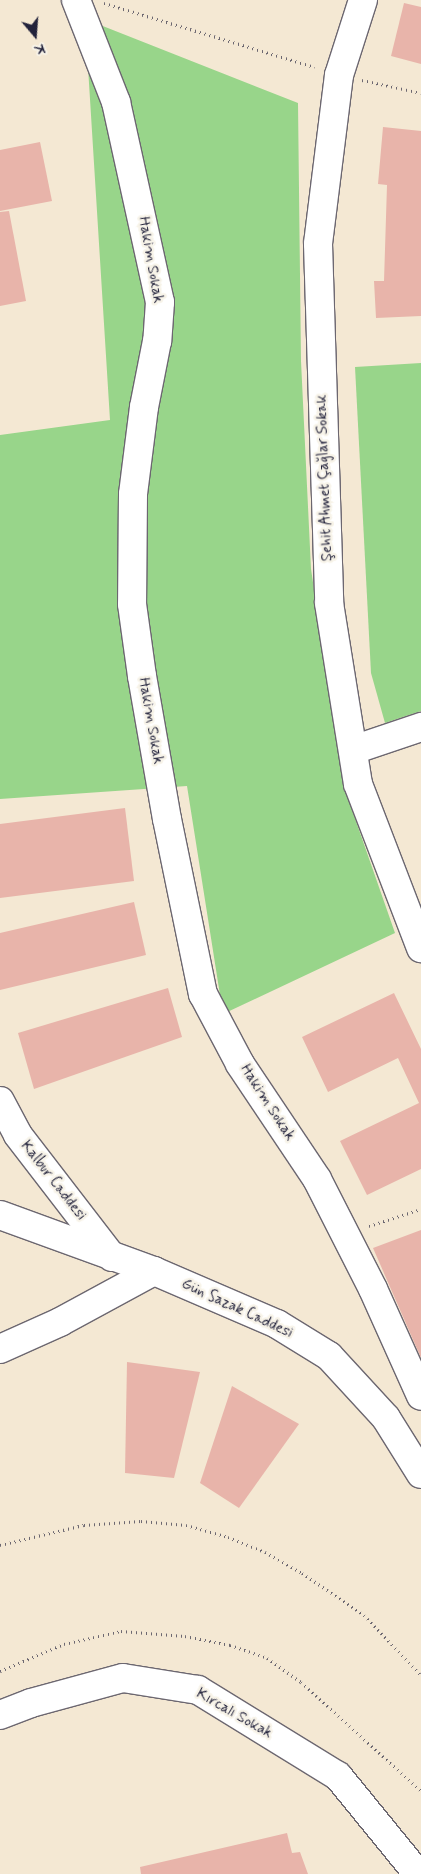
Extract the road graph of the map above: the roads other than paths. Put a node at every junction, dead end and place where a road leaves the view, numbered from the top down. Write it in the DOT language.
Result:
graph roads {
  1 [pos="76,0"];
  2 [pos="364,0"];
  3 [pos="421,727"];
  4 [pos="353,750"];
  5 [pos="421,948"];
  6 [pos="0,1101"];
  7 [pos="0,1215"];
  8 [pos="112,1256"];
  9 [pos="154,1271"];
  10 [pos="0,1349"];
  11 [pos="421,1396"];
  12 [pos="421,1474"];
  13 [pos="0,1715"];
  14 [pos="418,1874"];
  1 -- 11 [label="street, Hakim Sokak"];
  2 -- 4 [label="street, Şehit Ahmet Çağlar Sokak"];
  3 -- 4 [label="street"];
  4 -- 5 [label="street, Şehit Ahmet Çağlar Sokak"];
  6 -- 8 [label="street, Kalbur Caddesi"];
  7 -- 8 [label="street, Gün Sazak Caddesi"];
  8 -- 9 [label="street, Gün Sazak Caddesi"];
  9 -- 10 [label="street"];
  9 -- 12 [label="street, Gün Sazak Caddesi"];
  13 -- 14 [label="street, Kırcalı Sokak"];
}
